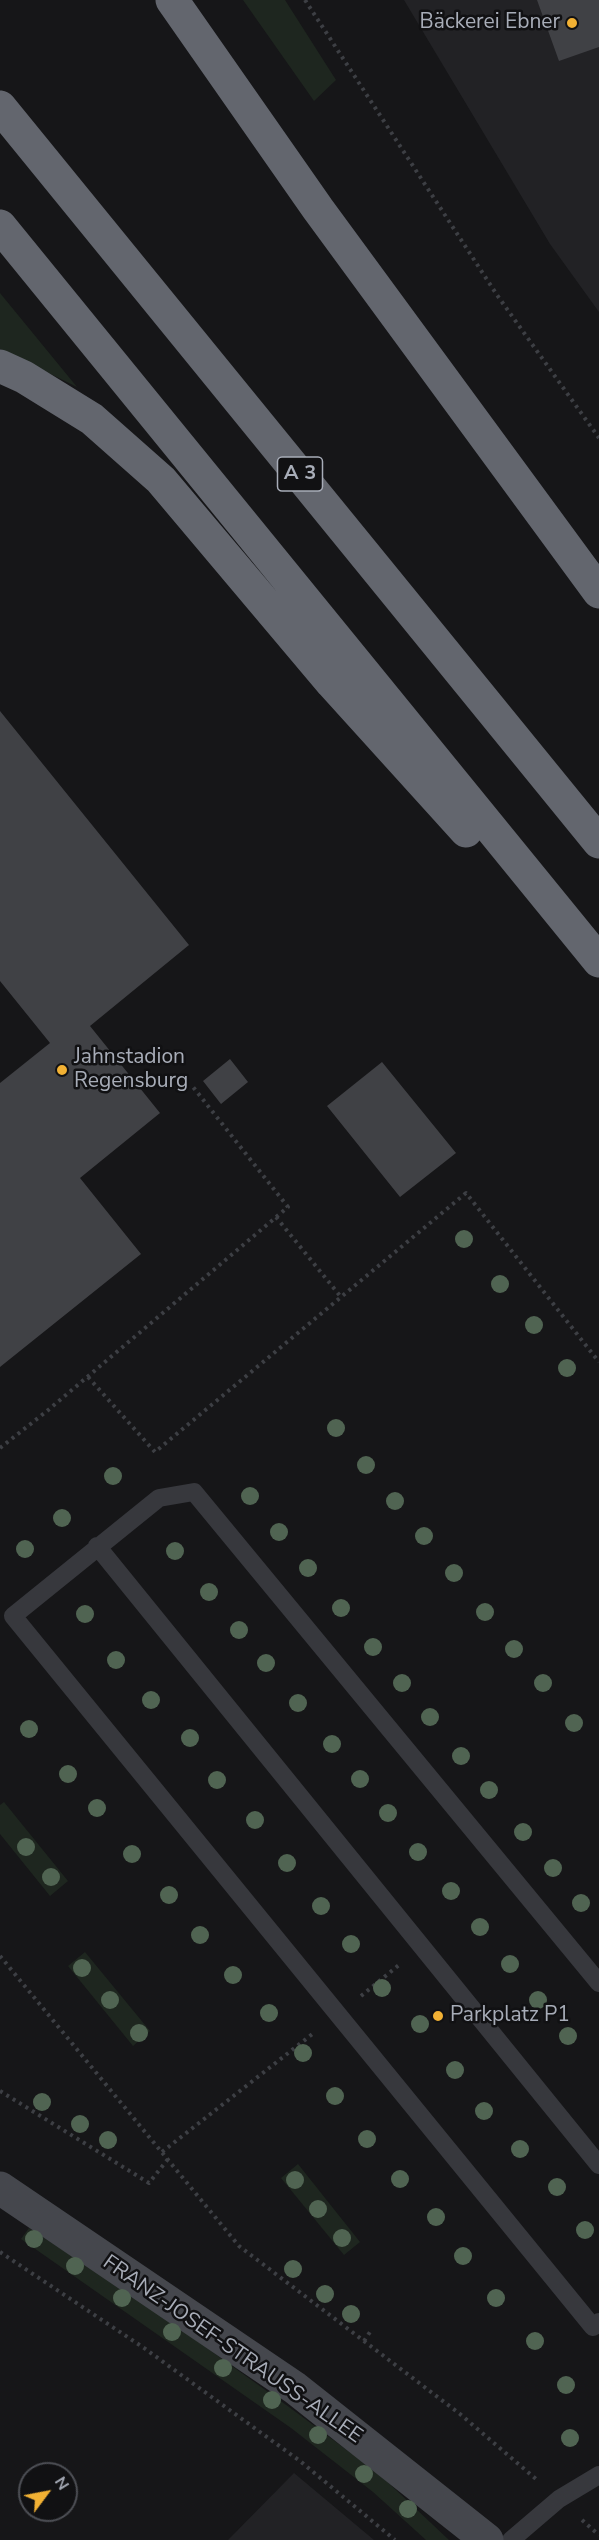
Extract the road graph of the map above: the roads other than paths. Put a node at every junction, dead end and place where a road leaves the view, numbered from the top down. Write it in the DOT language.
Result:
graph roads {
  1 [pos="172,0"];
  2 [pos="0,107"];
  3 [pos="0,226"];
  4 [pos="0,366"];
  5 [pos="599,592"];
  6 [pos="599,842"];
  7 [pos="599,961"];
  8 [pos="599,978"];
  9 [pos="97,1546"];
  10 [pos="599,1983"];
  11 [pos="599,2166"];
  12 [pos="0,2188"];
  13 [pos="599,2322"];
  14 [pos="599,2475"];
  15 [pos="487,2540"];
  16 [pos="511,2540"];
  1 -- 5 [label="highway"];
  2 -- 6 [label="highway, A 3"];
  3 -- 7 [label="highway"];
  4 -- 8 [label="highway"];
  9 -- 10 [label="lane"];
  9 -- 11 [label="lane"];
  9 -- 13 [label="lane"];
  12 -- 15 [label="street, FRANZ-JOSEF-STRAUSS-ALLEE"];
  14 -- 16 [label="lane"];
}
